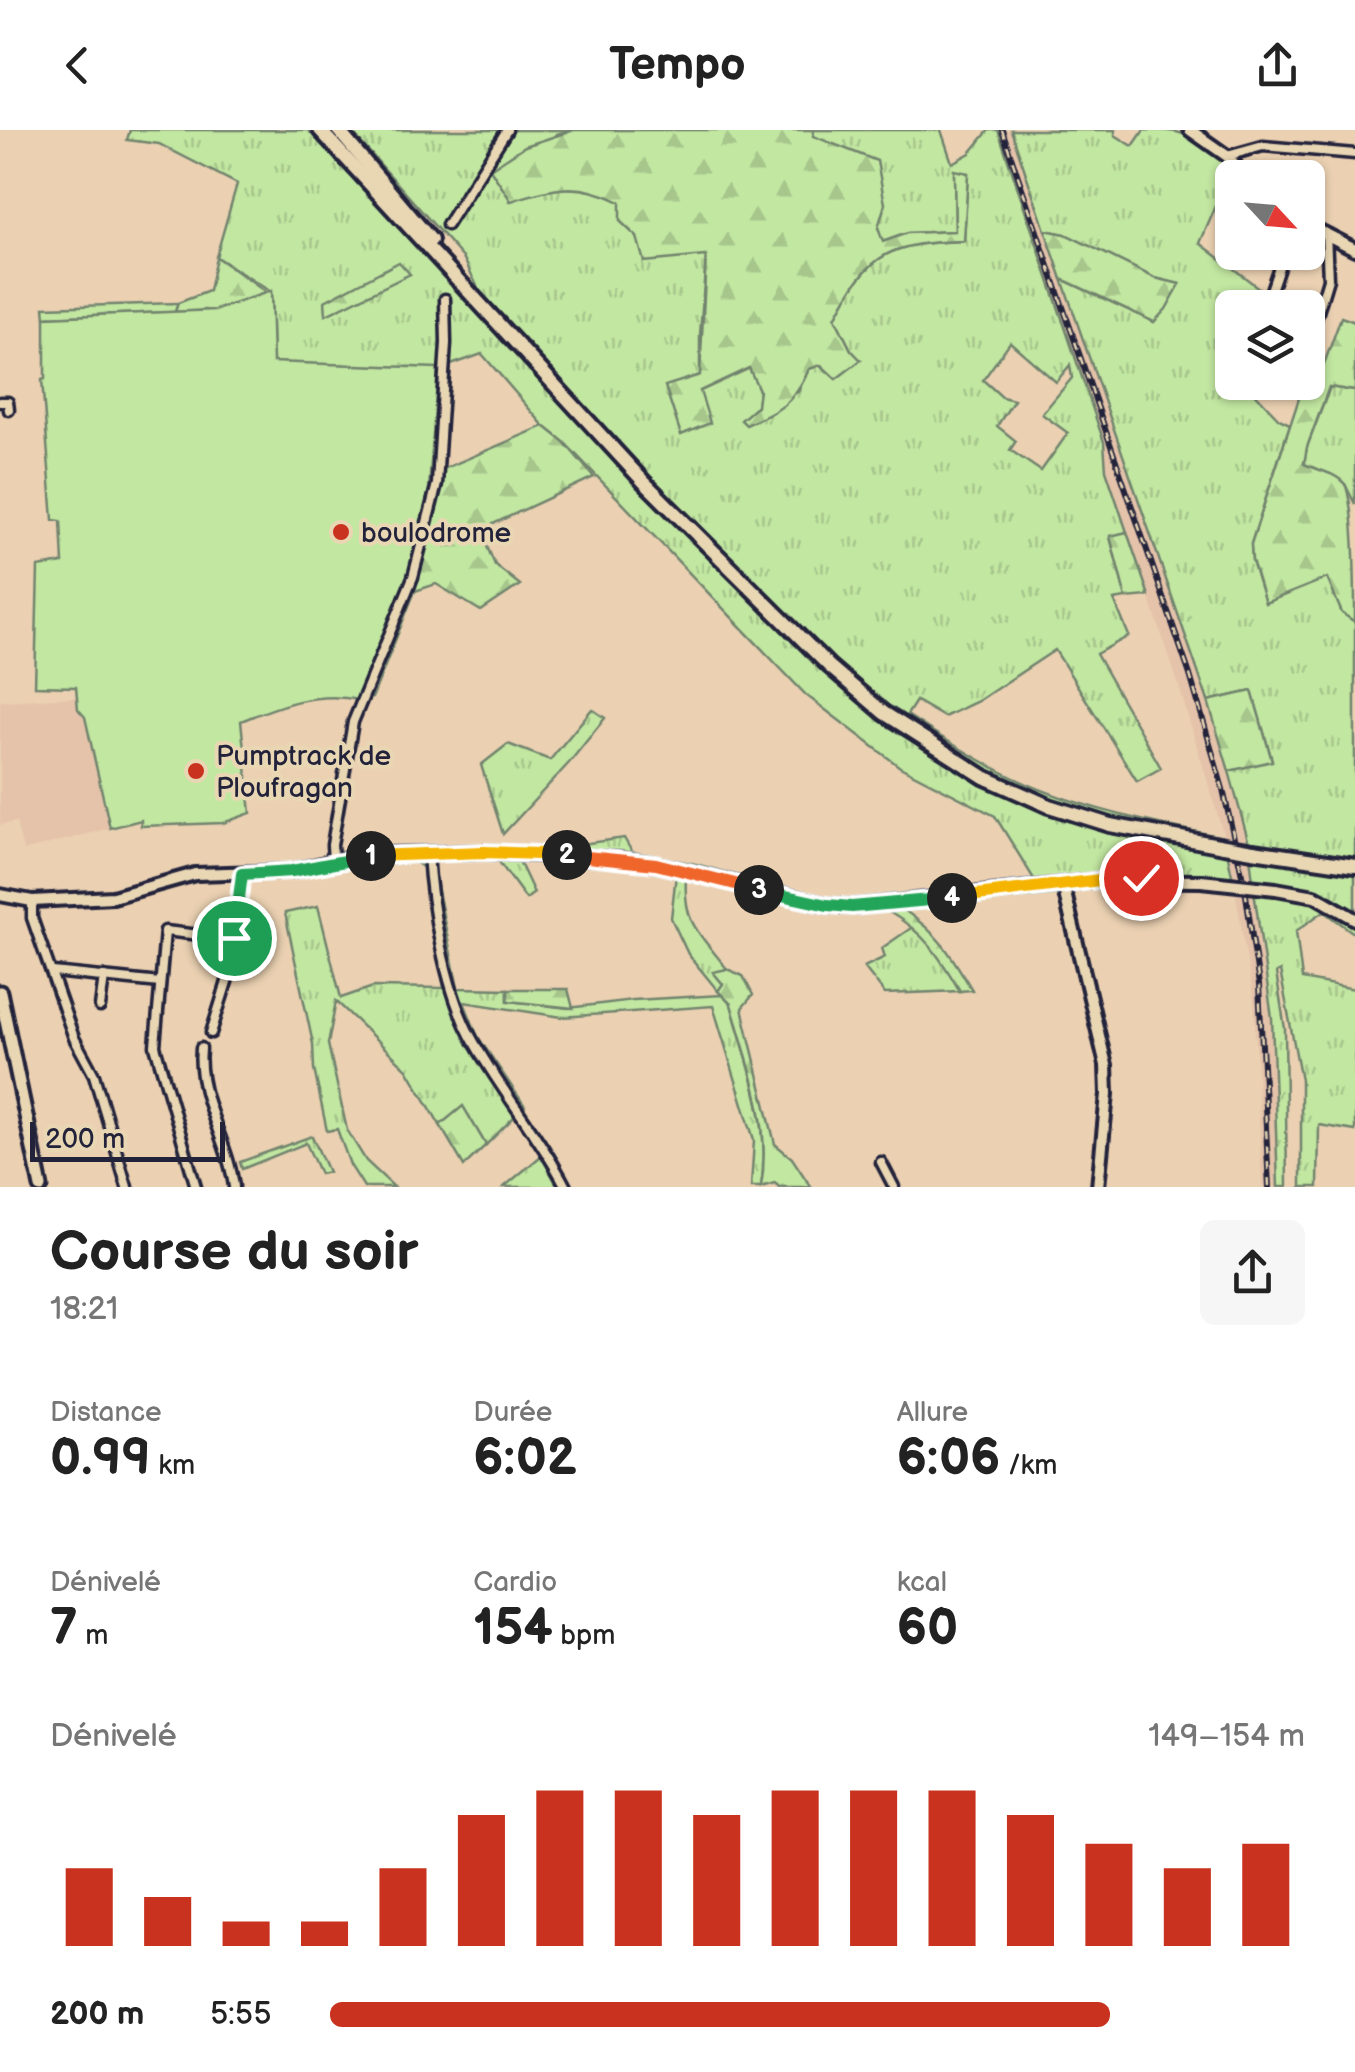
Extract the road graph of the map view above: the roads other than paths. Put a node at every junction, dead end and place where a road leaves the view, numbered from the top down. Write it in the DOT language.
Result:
graph roads {
  1 [pos="338,130"];
  2 [pos="507,130"];
  3 [pos="1190,130"];
  4 [pos="321,132"];
  5 [pos="1355,154"];
  6 [pos="1227,156"];
  7 [pos="1230,160"];
  8 [pos="447,225"];
  9 [pos="1326,233"];
  10 [pos="1355,249"];
  11 [pos="1324,290"];
  12 [pos="476,298"];
  13 [pos="445,300"];
  14 [pos="0,402"];
  15 [pos="9,410"];
  16 [pos="428,853"];
  17 [pos="333,861"];
  18 [pos="1355,866"];
  19 [pos="242,874"];
  20 [pos="1063,885"];
  21 [pos="0,894"];
  22 [pos="32,901"];
  23 [pos="1355,919"];
  24 [pos="234,938"];
  25 [pos="52,972"];
  26 [pos="104,977"];
  27 [pos="160,983"];
  28 [pos="0,992"];
  29 [pos="100,1007"];
  30 [pos="211,1033"];
  31 [pos="4,1037"];
  32 [pos="201,1048"];
  33 [pos="881,1162"];
  34 [pos="41,1187"];
  35 [pos="127,1187"];
  36 [pos="196,1187"];
  37 [pos="234,1187"];
  38 [pos="566,1187"];
  39 [pos="894,1187"];
  40 [pos="1098,1187"];
  1 -- 12 [label="highway"];
  2 -- 8 [label="street"];
  3 -- 6 [label="street"];
  4 -- 12 [label="highway"];
  5 -- 6 [label="street"];
  6 -- 7 [label="street"];
  9 -- 10 [label="street"];
  9 -- 11 [label="street"];
  12 -- 18 [label="highway, bridge"];
  13 -- 17 [label="street"];
  14 -- 15 [label="street"];
  16 -- 17 [label="street"];
  16 -- 20 [label="street"];
  16 -- 38 [label="street"];
  17 -- 19 [label="street"];
  19 -- 22 [label="street"];
  19 -- 24 [label="street"];
  20 -- 23 [label="street, bridge"];
  20 -- 40 [label="street"];
  21 -- 22 [label="street"];
  22 -- 25 [label="street"];
  24 -- 27 [label="street"];
  24 -- 30 [label="street"];
  25 -- 26 [label="street"];
  25 -- 35 [label="street"];
  26 -- 27 [label="street"];
  26 -- 29 [label="street"];
  27 -- 36 [label="street"];
  28 -- 31 [label="main road"];
  31 -- 34 [label="main road"];
  32 -- 37 [label="street"];
  33 -- 39 [label="street"];
}
